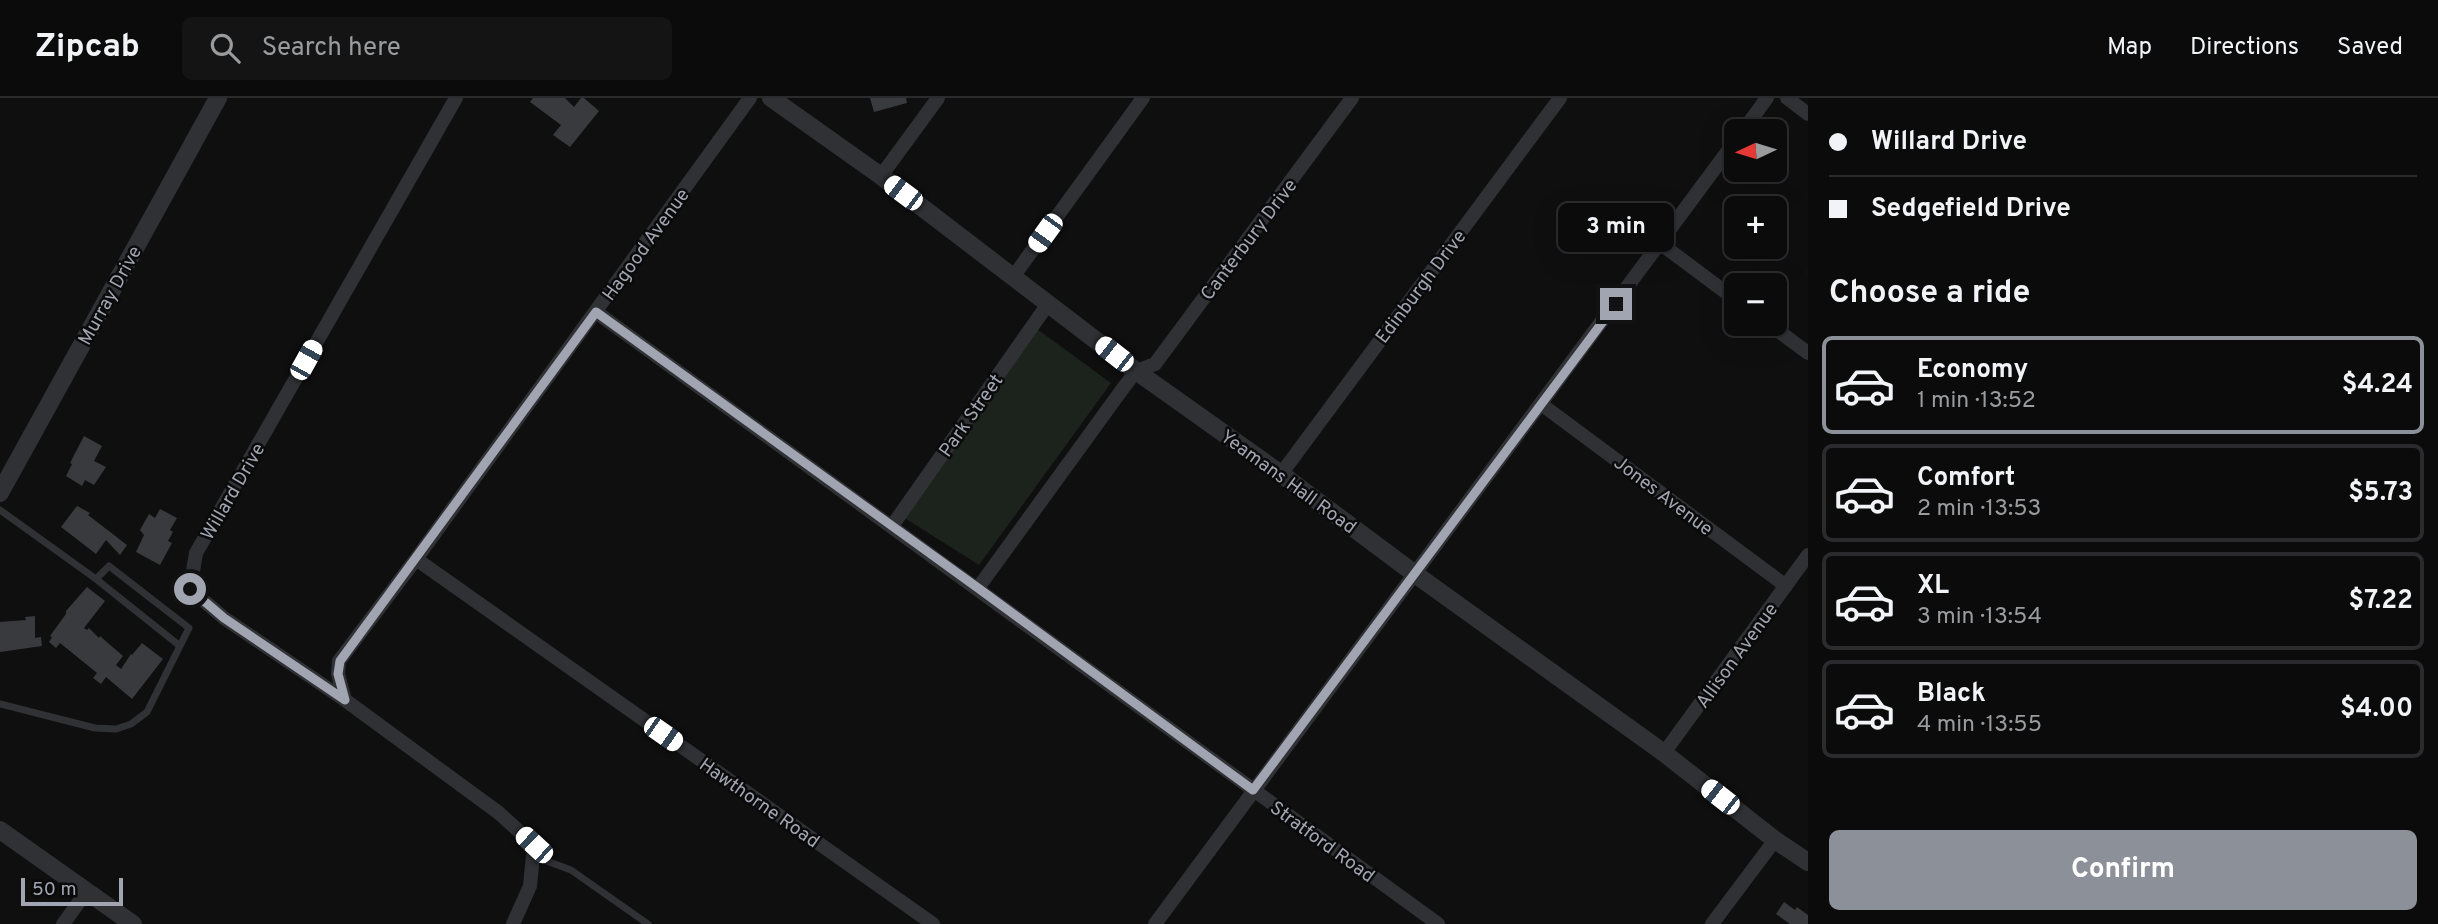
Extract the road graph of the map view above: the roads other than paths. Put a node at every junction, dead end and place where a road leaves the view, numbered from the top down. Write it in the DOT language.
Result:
graph roads {
  1 [pos="218,98"];
  2 [pos="456,98"];
  3 [pos="751,98"];
  4 [pos="771,98"];
  5 [pos="937,98"];
  6 [pos="1143,98"];
  7 [pos="1352,98"];
  8 [pos="1560,98"];
  9 [pos="1767,98"];
  10 [pos="1787,98"];
  11 [pos="1808,114"];
  12 [pos="1752,119"];
  13 [pos="1724,157"];
  14 [pos="881,176"];
  15 [pos="1661,244"];
  16 [pos="1013,277"];
  17 [pos="1724,291"];
  18 [pos="1048,304"];
  19 [pos="596,312"];
  20 [pos="1785,336"];
  21 [pos="1808,353"];
  22 [pos="1136,371"];
  23 [pos="1541,404"];
  24 [pos="1281,474"];
  25 [pos="0,493"];
  26 [pos="0,510"];
  27 [pos="892,526"];
  28 [pos="1808,555"];
  29 [pos="416,559"];
  30 [pos="1415,574"];
  31 [pos="96,579"];
  32 [pos="1786,586"];
  33 [pos="978,588"];
  34 [pos="180,646"];
  35 [pos="345,700"];
  36 [pos="0,704"];
  37 [pos="1664,753"];
  38 [pos="1253,790"];
  39 [pos="0,830"];
  40 [pos="1775,841"];
  41 [pos="533,856"];
  42 [pos="1808,862"];
  43 [pos="88,891"];
  44 [pos="63,924"];
  45 [pos="133,924"];
  46 [pos="513,924"];
  47 [pos="648,924"];
  48 [pos="933,924"];
  49 [pos="1155,924"];
  50 [pos="1438,924"];
  51 [pos="1712,924"];
  1 -- 25 [label="street, Murray Drive"];
  2 -- 35 [label="street, Willard Drive"];
  3 -- 19 [label="street, Hagood Avenue"];
  4 -- 14 [label="street, Yeamans Hall Road"];
  5 -- 14 [label="street"];
  6 -- 16 [label="street"];
  7 -- 22 [label="street, Canterbury Drive"];
  8 -- 24 [label="street, Edinburgh Drive"];
  9 -- 12 [label="street"];
  10 -- 11 [label="street"];
  13 -- 15 [label="street"];
  14 -- 16 [label="street, Yeamans Hall Road"];
  15 -- 17 [label="street"];
  15 -- 23 [label="street"];
  16 -- 18 [label="street, Yeamans Hall Road"];
  18 -- 22 [label="street, Yeamans Hall Road"];
  18 -- 27 [label="street, Park Street"];
  19 -- 27 [label="street, Stratford Road"];
  19 -- 29 [label="street, Hagood Avenue"];
  20 -- 21 [label="street"];
  22 -- 24 [label="street, Yeamans Hall Road"];
  22 -- 33 [label="street"];
  23 -- 30 [label="street"];
  23 -- 32 [label="street, Jones Avenue"];
  24 -- 30 [label="street, Yeamans Hall Road"];
  26 -- 31 [label="lane"];
  27 -- 33 [label="street, Stratford Road"];
  28 -- 32 [label="street, Allison Avenue"];
  29 -- 35 [label="street, Hagood Avenue"];
  29 -- 48 [label="street, Hawthorne Road"];
  30 -- 37 [label="street, Yeamans Hall Road"];
  30 -- 38 [label="street"];
  31 -- 34 [label="lane"];
  31 -- 34 [label="lane"];
  32 -- 37 [label="street, Allison Avenue"];
  33 -- 38 [label="street, Stratford Road"];
  34 -- 36 [label="lane"];
  35 -- 41 [label="street, Willard Drive"];
  37 -- 40 [label="street, Yeamans Hall Road"];
  38 -- 49 [label="street"];
  38 -- 50 [label="street, Stratford Road"];
  39 -- 43 [label="street"];
  40 -- 42 [label="street, Yeamans Hall Road"];
  40 -- 51 [label="street"];
  41 -- 46 [label="street"];
  41 -- 47 [label="lane"];
  43 -- 44 [label="street"];
  43 -- 45 [label="street"];
}
